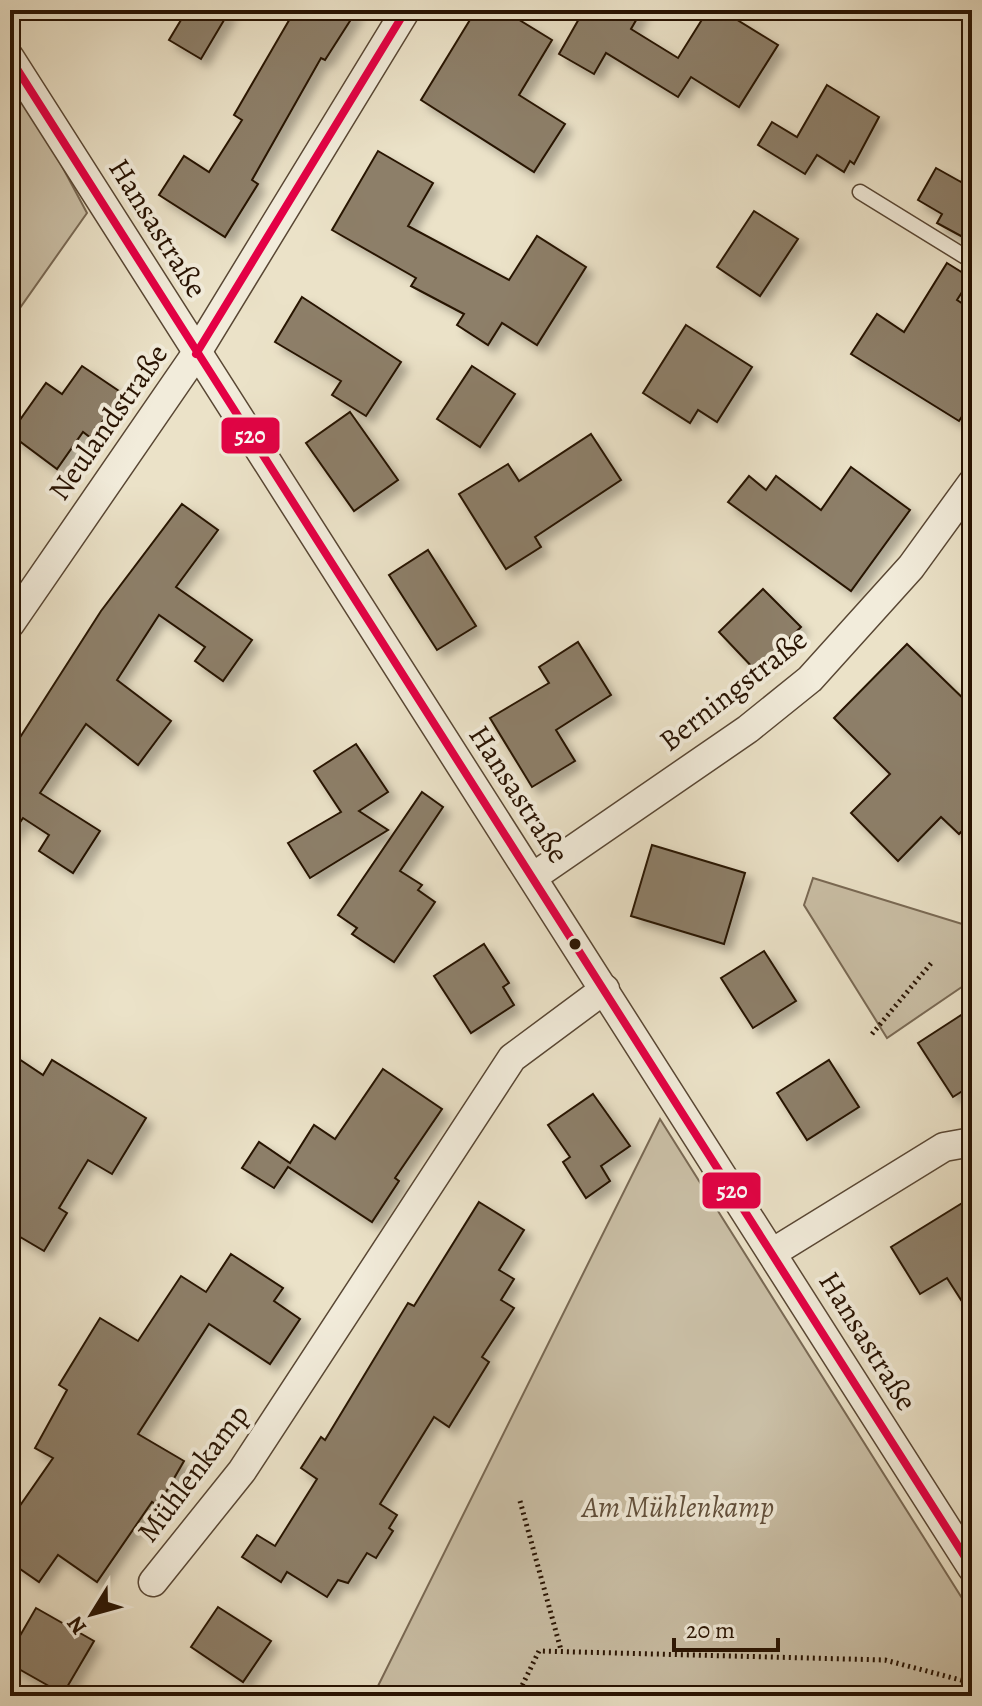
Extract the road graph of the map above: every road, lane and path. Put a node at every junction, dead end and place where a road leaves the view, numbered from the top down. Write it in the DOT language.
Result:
graph roads {
  1 [pos="406,10"];
  2 [pos="10,58"];
  3 [pos="860,192"];
  4 [pos="972,261"];
  5 [pos="196,354"];
  6 [pos="972,483"];
  7 [pos="10,624"];
  8 [pos="533,877"];
  9 [pos="933,961"];
  10 [pos="605,989"];
  11 [pos="872,1034"];
  12 [pos="972,1142"];
  13 [pos="772,1253"];
  14 [pos="520,1501"];
  15 [pos="972,1568"];
  16 [pos="153,1582"];
  17 [pos="561,1650"];
  18 [pos="972,1683"];
  19 [pos="517,1696"];
  1 -- 5 [label="street, Neulandstraße"];
  2 -- 5 [label="street, Hansastraße"];
  3 -- 4 [label="lane"];
  5 -- 7 [label="street, Neulandstraße"];
  5 -- 8 [label="street, Hansastraße"];
  6 -- 8 [label="street, Berningstraße"];
  8 -- 10 [label="street, Hansastraße"];
  9 -- 11 [label="path"];
  10 -- 13 [label="street, Hansastraße"];
  10 -- 16 [label="street, Mühlenkamp"];
  12 -- 13 [label="street"];
  13 -- 15 [label="street, Hansastraße"];
  14 -- 17 [label="path"];
  17 -- 18 [label="path"];
  17 -- 19 [label="path"];
}
